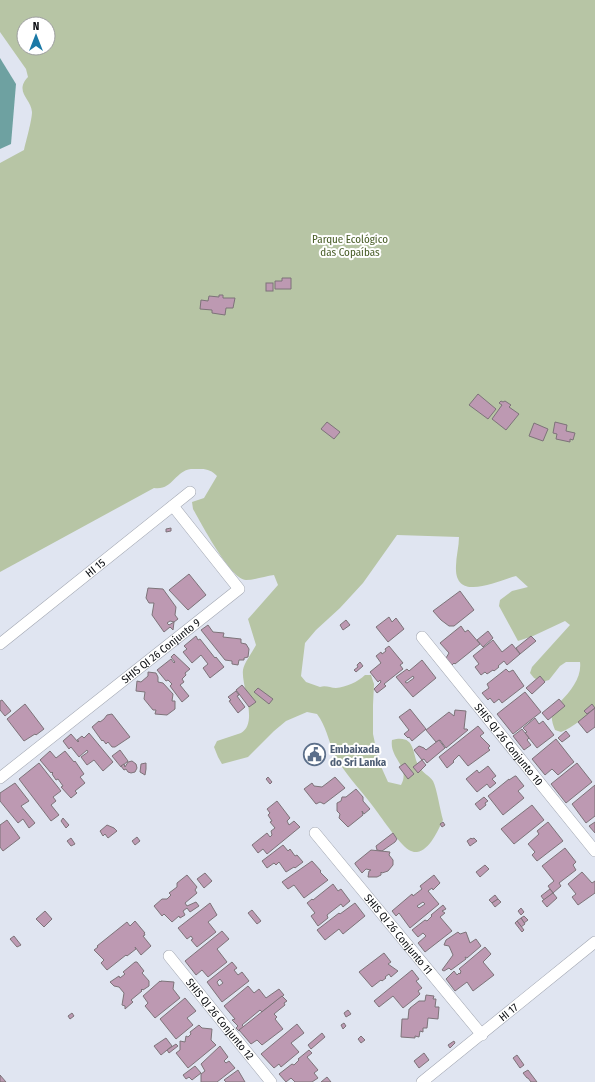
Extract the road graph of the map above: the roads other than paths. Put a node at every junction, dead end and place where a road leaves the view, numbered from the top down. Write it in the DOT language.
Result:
graph roads {
  1 [pos="190,492"];
  2 [pos="174,506"];
  3 [pos="422,637"];
  4 [pos="0,644"];
  5 [pos="0,778"];
  6 [pos="315,833"];
  7 [pos="595,851"];
  8 [pos="595,942"];
  9 [pos="169,956"];
  10 [pos="482,1034"];
  11 [pos="271,1082"];
  12 [pos="422,1082"];
  1 -- 2 [label="street, HI 15"];
  2 -- 4 [label="street, HI 15"];
  2 -- 5 [label="street, SHIS QI 26 Conjunto 9"];
  3 -- 7 [label="street, SHIS QI 26 Conjunto 10"];
  6 -- 10 [label="street, SHIS QI 26 Conjunto 11"];
  8 -- 10 [label="street, HI 17"];
  9 -- 11 [label="street, SHIS QI 26 Conjunto 12"];
  10 -- 12 [label="street, HI 17"];
}
